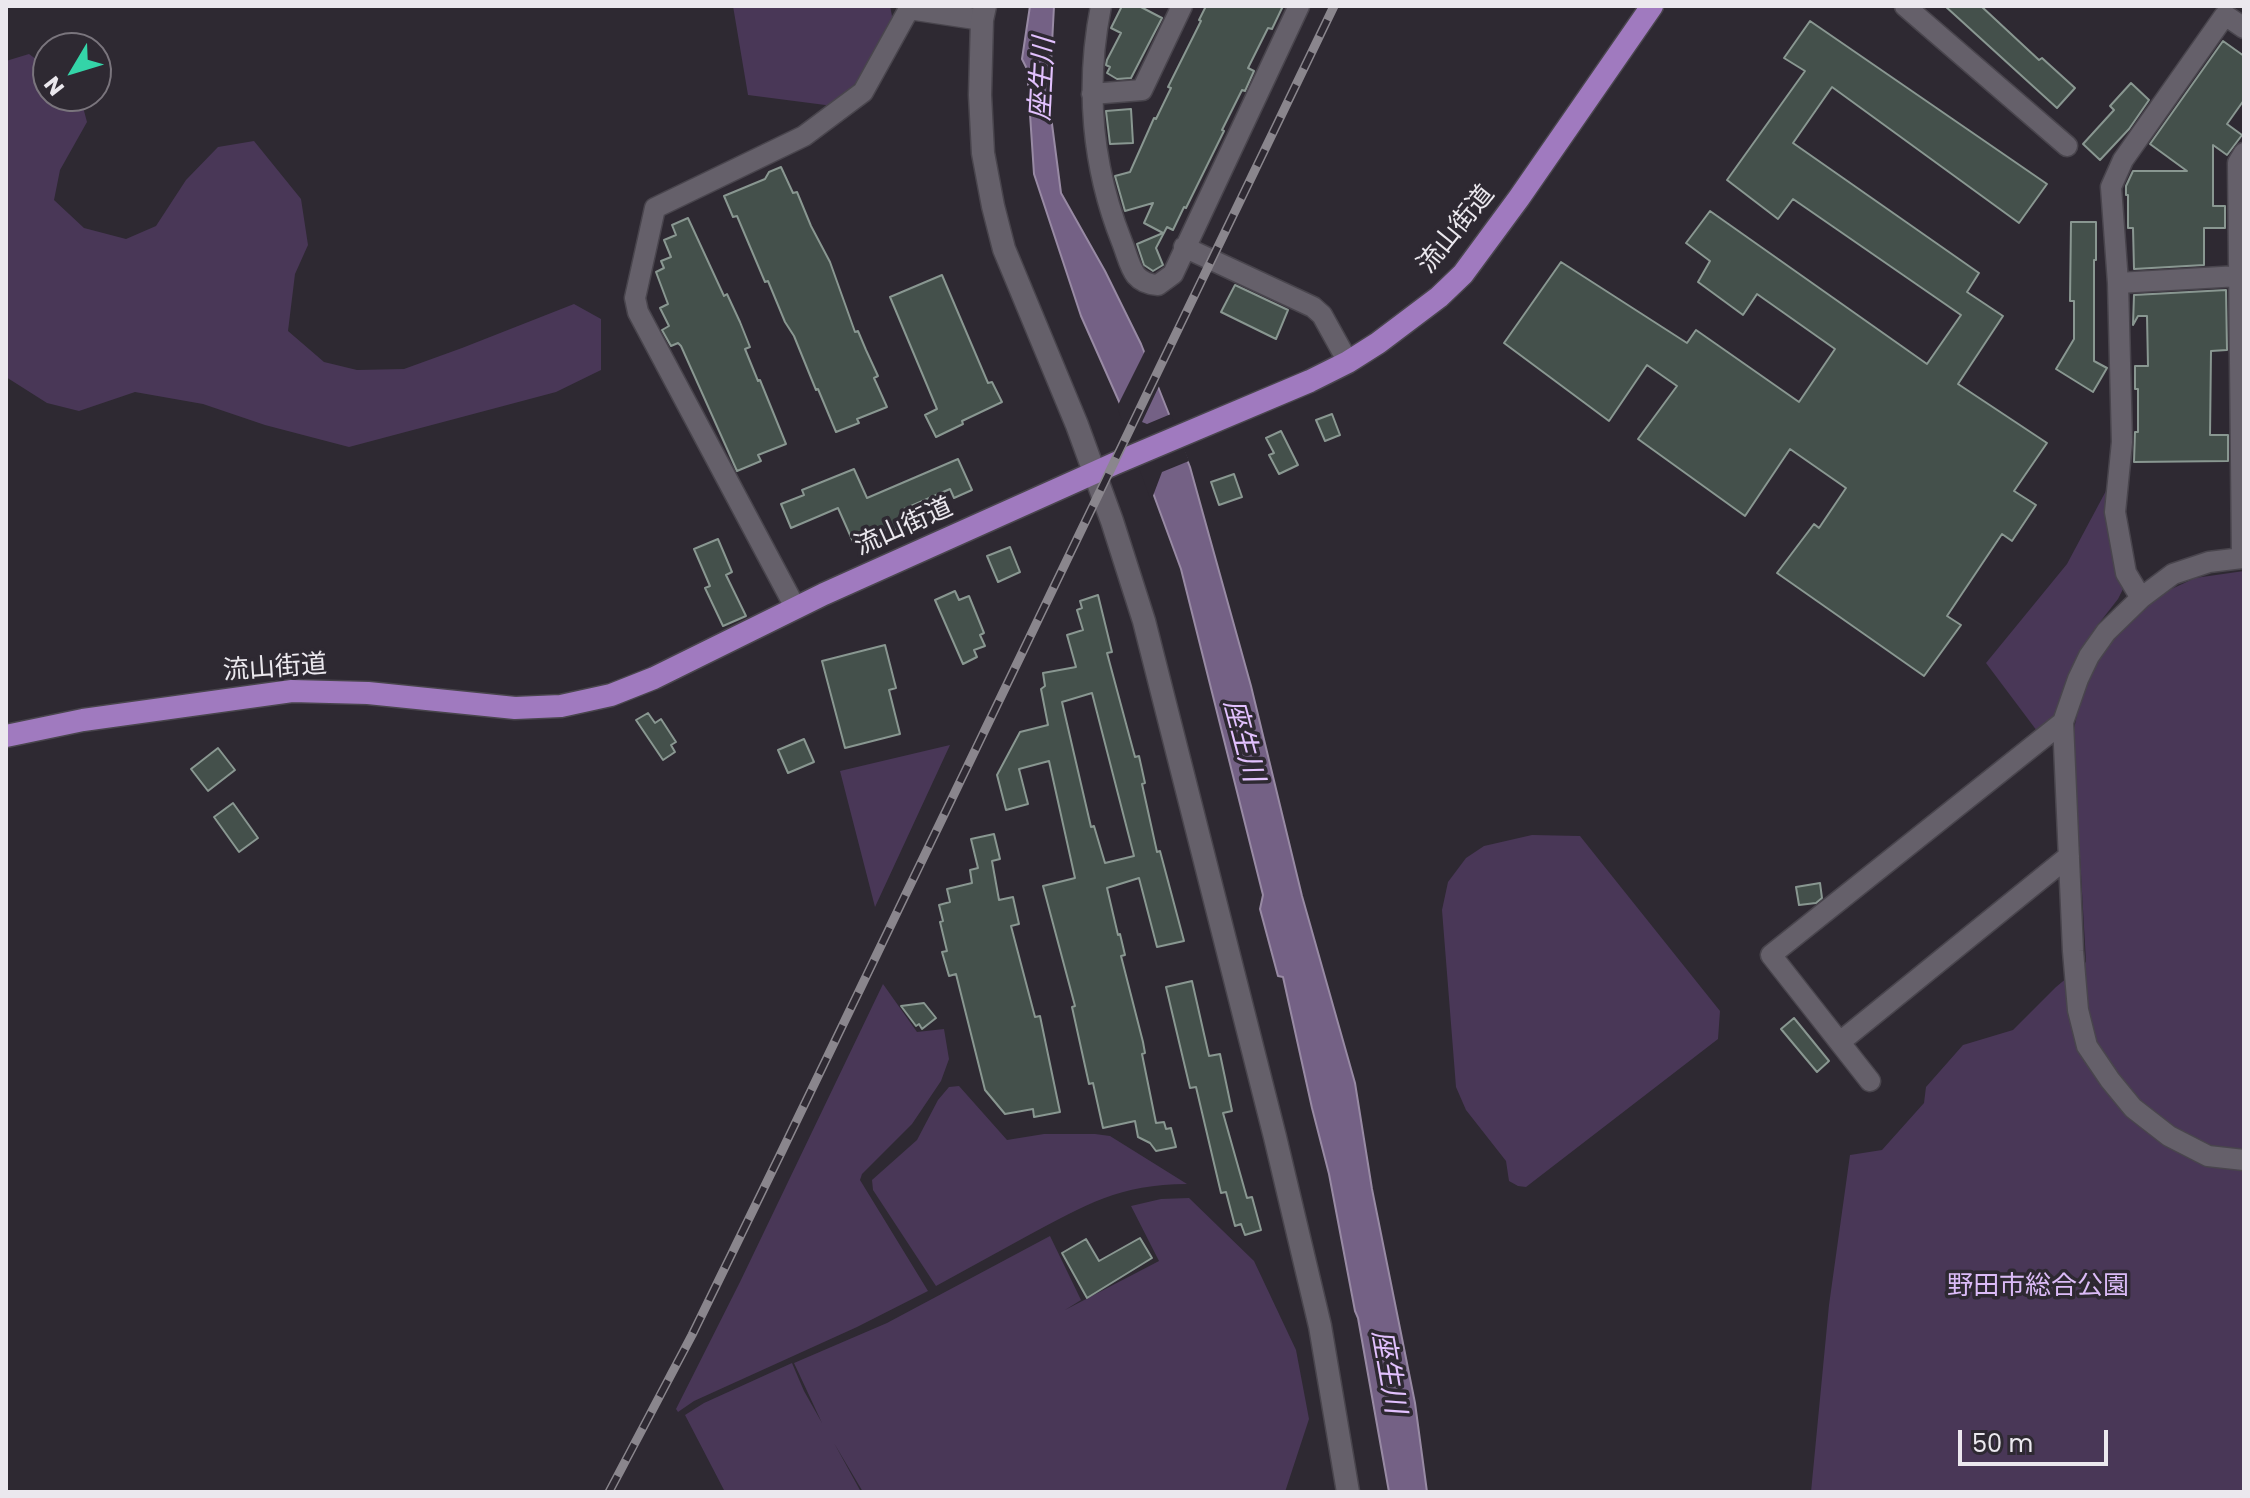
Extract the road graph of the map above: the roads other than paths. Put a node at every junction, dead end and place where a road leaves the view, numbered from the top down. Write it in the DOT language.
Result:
graph roads {
  1 [pos="1101,6"];
  2 [pos="1182,6"];
  3 [pos="1299,6"];
  4 [pos="1652,6"];
  5 [pos="1905,6"];
  6 [pos="909,8"];
  7 [pos="984,13"];
  8 [pos="2244,28"];
  9 [pos="1092,94"];
  10 [pos="2067,146"];
  11 [pos="2244,153"];
  12 [pos="2241,181"];
  13 [pos="1184,247"];
  14 [pos="2239,276"];
  15 [pos="2118,283"];
  16 [pos="1348,362"];
  17 [pos="1095,473"];
  18 [pos="2141,598"];
  19 [pos="795,607"];
  20 [pos="2063,722"];
  21 [pos="6,736"];
  22 [pos="2069,856"];
  23 [pos="1840,1042"];
  24 [pos="1870,1081"];
  25 [pos="2244,1160"];
  26 [pos="1348,1492"];
  1 -- 9 [label="street"];
  2 -- 9 [label="street"];
  3 -- 13 [label="street"];
  4 -- 16 [label="main road, 流山街道"];
  5 -- 10 [label="street"];
  6 -- 7 [label="street"];
  6 -- 19 [label="street"];
  7 -- 17 [label="street"];
  8 -- 15 [label="street"];
  9 -- 13 [label="street"];
  11 -- 12 [label="street"];
  12 -- 14 [label="street"];
  13 -- 16 [label="street"];
  14 -- 15 [label="street"];
  14 -- 18 [label="street"];
  15 -- 18 [label="street"];
  16 -- 17 [label="main road, 流山街道"];
  17 -- 19 [label="main road, 流山街道"];
  17 -- 26 [label="street"];
  18 -- 20 [label="street"];
  19 -- 21 [label="main road, 流山街道"];
  20 -- 22 [label="street"];
  20 -- 23 [label="street"];
  22 -- 23 [label="street"];
  22 -- 25 [label="street"];
  23 -- 24 [label="street"];
}
